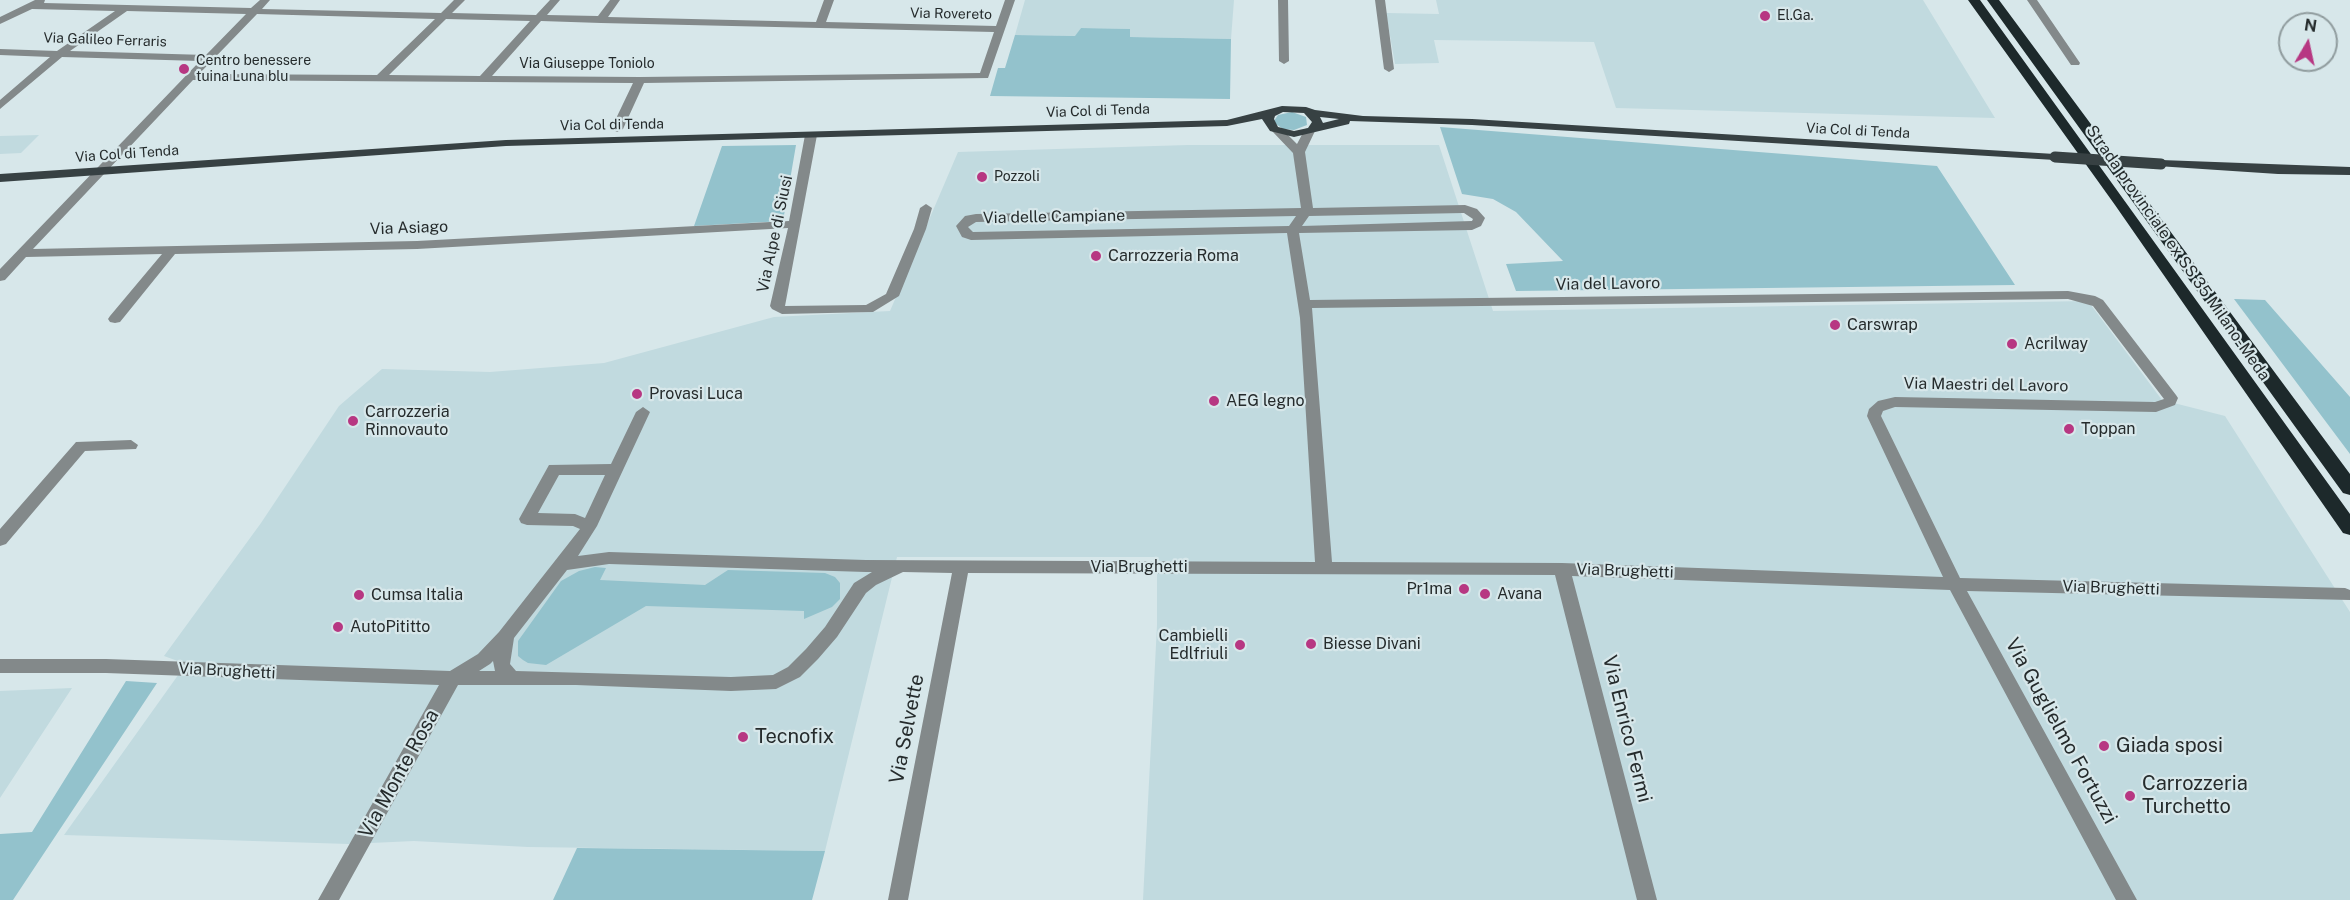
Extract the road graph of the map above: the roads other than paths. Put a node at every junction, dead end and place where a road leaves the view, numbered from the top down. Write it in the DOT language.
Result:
graph roads {
  1 [pos="44,0"];
  2 [pos="137,0"];
  3 [pos="265,0"];
  4 [pos="460,0"];
  5 [pos="555,0"];
  6 [pos="615,0"];
  7 [pos="830,0"];
  8 [pos="1010,0"];
  9 [pos="1283,0"];
  10 [pos="1380,0"];
  11 [pos="1974,0"];
  12 [pos="1994,0"];
  13 [pos="2032,0"];
  14 [pos="32,6"];
  15 [pos="126,8"];
  16 [pos="255,12"];
  17 [pos="445,16"];
  18 [pos="538,19"];
  19 [pos="601,20"];
  20 [pos="0,21"];
  21 [pos="820,25"];
  22 [pos="999,29"];
  23 [pos="0,52"];
  24 [pos="59,54"];
  25 [pos="208,58"];
  26 [pos="1284,61"];
  27 [pos="2075,63"];
  28 [pos="1389,69"];
  29 [pos="189,76"];
  30 [pos="380,78"];
  31 [pos="483,79"];
  32 [pos="640,80"];
  33 [pos="0,106"];
  34 [pos="1312,113"];
  35 [pos="1270,114"];
  36 [pos="1363,119"];
  37 [pos="1227,123"];
  38 [pos="617,129"];
  39 [pos="1276,130"];
  40 [pos="1311,131"];
  41 [pos="811,135"];
  42 [pos="1299,152"];
  43 [pos="2350,171"];
  44 [pos="98,172"];
  45 [pos="0,178"];
  46 [pos="926,208"];
  47 [pos="1306,212"];
  48 [pos="795,224"];
  49 [pos="1293,230"];
  50 [pos="171,250"];
  51 [pos="24,253"];
  52 [pos="0,277"];
  53 [pos="1304,304"];
  54 [pos="115,319"];
  55 [pos="2146,364"];
  56 [pos="643,411"];
  57 [pos="132,445"];
  58 [pos="615,470"];
  59 [pos="2350,488"];
  60 [pos="589,525"];
  61 [pos="2350,528"];
  62 [pos="0,540"];
  63 [pos="580,542"];
  64 [pos="609,558"];
  65 [pos="562,564"];
  66 [pos="839,565"];
  67 [pos="906,566"];
  68 [pos="961,567"];
  69 [pos="1324,568"];
  70 [pos="1562,569"];
  71 [pos="1955,584"];
  72 [pos="860,588"];
  73 [pos="2345,595"];
  74 [pos="506,635"];
  75 [pos="0,666"];
  76 [pos="511,677"];
  77 [pos="453,678"];
  78 [pos="328,900"];
  79 [pos="898,900"];
  80 [pos="1647,900"];
  81 [pos="2127,900"];
  1 -- 14 [label="street"];
  2 -- 15 [label="street"];
  3 -- 16 [label="street"];
  4 -- 17 [label="street"];
  5 -- 18 [label="street"];
  6 -- 19 [label="street"];
  7 -- 21 [label="street"];
  8 -- 22 [label="street"];
  9 -- 26 [label="street"];
  10 -- 28 [label="street"];
  11 -- 61 [label="highway, Strada provinciale ex SS 35 Milano-Meda"];
  12 -- 59 [label="highway, Strada provinciale ex SS 35 Milano-Meda"];
  13 -- 27 [label="street"];
  14 -- 15 [label="street, Via Rovereto"];
  14 -- 20 [label="street"];
  15 -- 16 [label="street, Via Rovereto"];
  15 -- 24 [label="street"];
  16 -- 17 [label="street, Via Rovereto"];
  16 -- 25 [label="street"];
  17 -- 18 [label="street, Via Rovereto"];
  17 -- 30 [label="street"];
  18 -- 19 [label="street, Via Rovereto"];
  18 -- 31 [label="street"];
  19 -- 21 [label="street, Via Rovereto"];
  21 -- 22 [label="street, Via Rovereto"];
  22 -- 32 [label="street, Via Giuseppe Toniolo"];
  23 -- 24 [label="street, Via Galileo Ferraris"];
  24 -- 25 [label="street, Via Galileo Ferraris"];
  24 -- 33 [label="street"];
  25 -- 29 [label="street"];
  29 -- 30 [label="street, Via Giuseppe Toniolo"];
  29 -- 44 [label="street"];
  30 -- 31 [label="street, Via Giuseppe Toniolo"];
  31 -- 32 [label="street, Via Giuseppe Toniolo"];
  32 -- 38 [label="street"];
  34 -- 35 [label="main road, Via Col di Tenda"];
  34 -- 36 [label="main road, Via Col di Tenda"];
  34 -- 40 [label="main road"];
  35 -- 37 [label="main road, Via Col di Tenda"];
  35 -- 39 [label="main road"];
  36 -- 40 [label="main road, Via Col di Tenda"];
  36 -- 43 [label="main road, Via Col di Tenda, bridge"];
  37 -- 39 [label="main road, Via Col di Tenda"];
  37 -- 41 [label="main road, Via Col di Tenda"];
  39 -- 40 [label="main road, Via Col di Tenda"];
  39 -- 42 [label="street"];
  40 -- 42 [label="street"];
  41 -- 44 [label="main road, Via Col di Tenda"];
  41 -- 48 [label="street, Via Alpe di Siusi"];
  42 -- 47 [label="street"];
  44 -- 45 [label="main road, Via Col di Tenda"];
  44 -- 51 [label="street"];
  46 -- 48 [label="street, Via Alpe di Siusi"];
  47 -- 49 [label="street"];
  47 -- 49 [label="street, Via delle Campiane"];
  47 -- 49 [label="street, Via delle Campiane"];
  48 -- 50 [label="street, Via Asiago"];
  49 -- 53 [label="street"];
  50 -- 51 [label="street, Via Asiago"];
  50 -- 54 [label="street"];
  51 -- 52 [label="street"];
  53 -- 55 [label="street, Via del Lavoro"];
  53 -- 69 [label="street"];
  55 -- 71 [label="street, Via Maestri del Lavoro"];
  56 -- 58 [label="street"];
  57 -- 62 [label="street"];
  58 -- 60 [label="street"];
  58 -- 60 [label="street"];
  60 -- 63 [label="street"];
  63 -- 64 [label="street, Via Brughetti"];
  63 -- 65 [label="street"];
  64 -- 65 [label="street, Via Brughetti"];
  64 -- 66 [label="street, Via Brughetti"];
  65 -- 74 [label="street"];
  66 -- 67 [label="street, Via Brughetti"];
  66 -- 72 [label="street"];
  67 -- 68 [label="street, Via Brughetti"];
  67 -- 72 [label="street, Via Brughetti"];
  68 -- 69 [label="street, Via Brughetti"];
  68 -- 79 [label="street, Via Selvette"];
  69 -- 70 [label="street, Via Brughetti"];
  70 -- 71 [label="street, Via Brughetti"];
  70 -- 80 [label="street, Via Enrico Fermi"];
  71 -- 73 [label="street, Via Brughetti"];
  71 -- 81 [label="street, Via Guglielmo Fortuzzi"];
  72 -- 76 [label="street, Via Brughetti"];
  74 -- 76 [label="street"];
  74 -- 77 [label="street"];
  75 -- 77 [label="street, Via Brughetti"];
  76 -- 77 [label="street, Via Brughetti"];
  77 -- 78 [label="street, Via Monte Rosa"];
}
